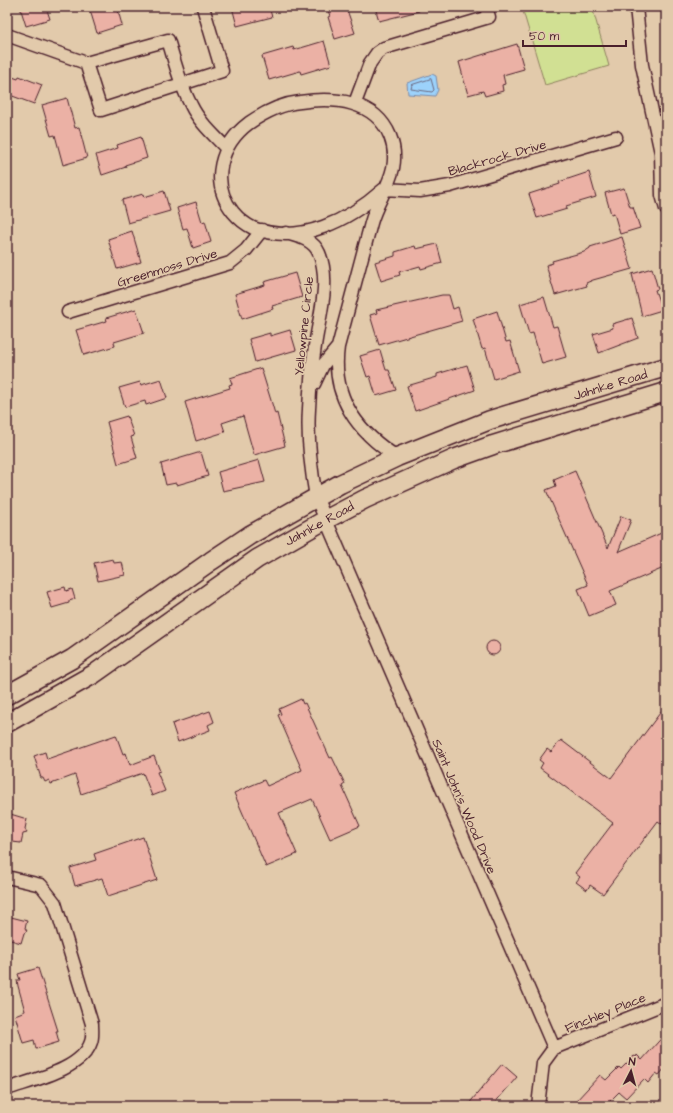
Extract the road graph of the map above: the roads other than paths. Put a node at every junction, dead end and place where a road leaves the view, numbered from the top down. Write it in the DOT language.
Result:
graph roads {
  1 [pos="203,7"];
  2 [pos="486,7"];
  3 [pos="636,7"];
  4 [pos="7,35"];
  5 [pos="86,63"];
  6 [pos="182,85"];
  7 [pos="355,104"];
  8 [pos="616,137"];
  9 [pos="226,148"];
  10 [pos="664,157"];
  11 [pos="384,189"];
  12 [pos="666,208"];
  13 [pos="262,230"];
  14 [pos="286,233"];
  15 [pos="68,312"];
  16 [pos="338,346"];
  17 [pos="666,367"];
  18 [pos="666,392"];
  19 [pos="310,394"];
  20 [pos="397,457"];
  21 [pos="316,497"];
  22 [pos="325,520"];
  23 [pos="7,695"];
  24 [pos="7,723"];
  25 [pos="7,877"];
  26 [pos="666,1003"];
  27 [pos="554,1048"];
  28 [pos="7,1089"];
  29 [pos="538,1106"];
  1 -- 6 [label="street"];
  2 -- 7 [label="street"];
  3 -- 10 [label="street"];
  4 -- 5 [label="street"];
  5 -- 6 [label="street"];
  5 -- 6 [label="street"];
  6 -- 9 [label="street"];
  7 -- 9 [label="street, Yellowpine Circle"];
  7 -- 11 [label="street, Yellowpine Circle"];
  8 -- 11 [label="street, Blackrock Drive"];
  9 -- 13 [label="street, Yellowpine Circle"];
  10 -- 12 [label="street"];
  11 -- 14 [label="street, Yellowpine Circle"];
  11 -- 16 [label="street, Yellowpine Circle"];
  13 -- 14 [label="street, Yellowpine Circle"];
  13 -- 15 [label="street, Greenmoss Drive"];
  14 -- 19 [label="street, Yellowpine Circle"];
  16 -- 19 [label="street, Yellowpine Circle"];
  16 -- 20 [label="street, Yellowpine Circle"];
  17 -- 20 [label="main road, Jahnke Road"];
  18 -- 22 [label="main road, Jahnke Road"];
  19 -- 21 [label="street, Yellowpine Circle"];
  20 -- 21 [label="main road, Jahnke Road"];
  21 -- 22 [label="street, Yellowpine Circle"];
  21 -- 23 [label="main road, Jahnke Road"];
  22 -- 24 [label="main road, Jahnke Road"];
  22 -- 27 [label="street, Saint John's Wood Drive"];
  25 -- 28 [label="street"];
  26 -- 27 [label="street, Finchley Place"];
  27 -- 29 [label="street"];
}
